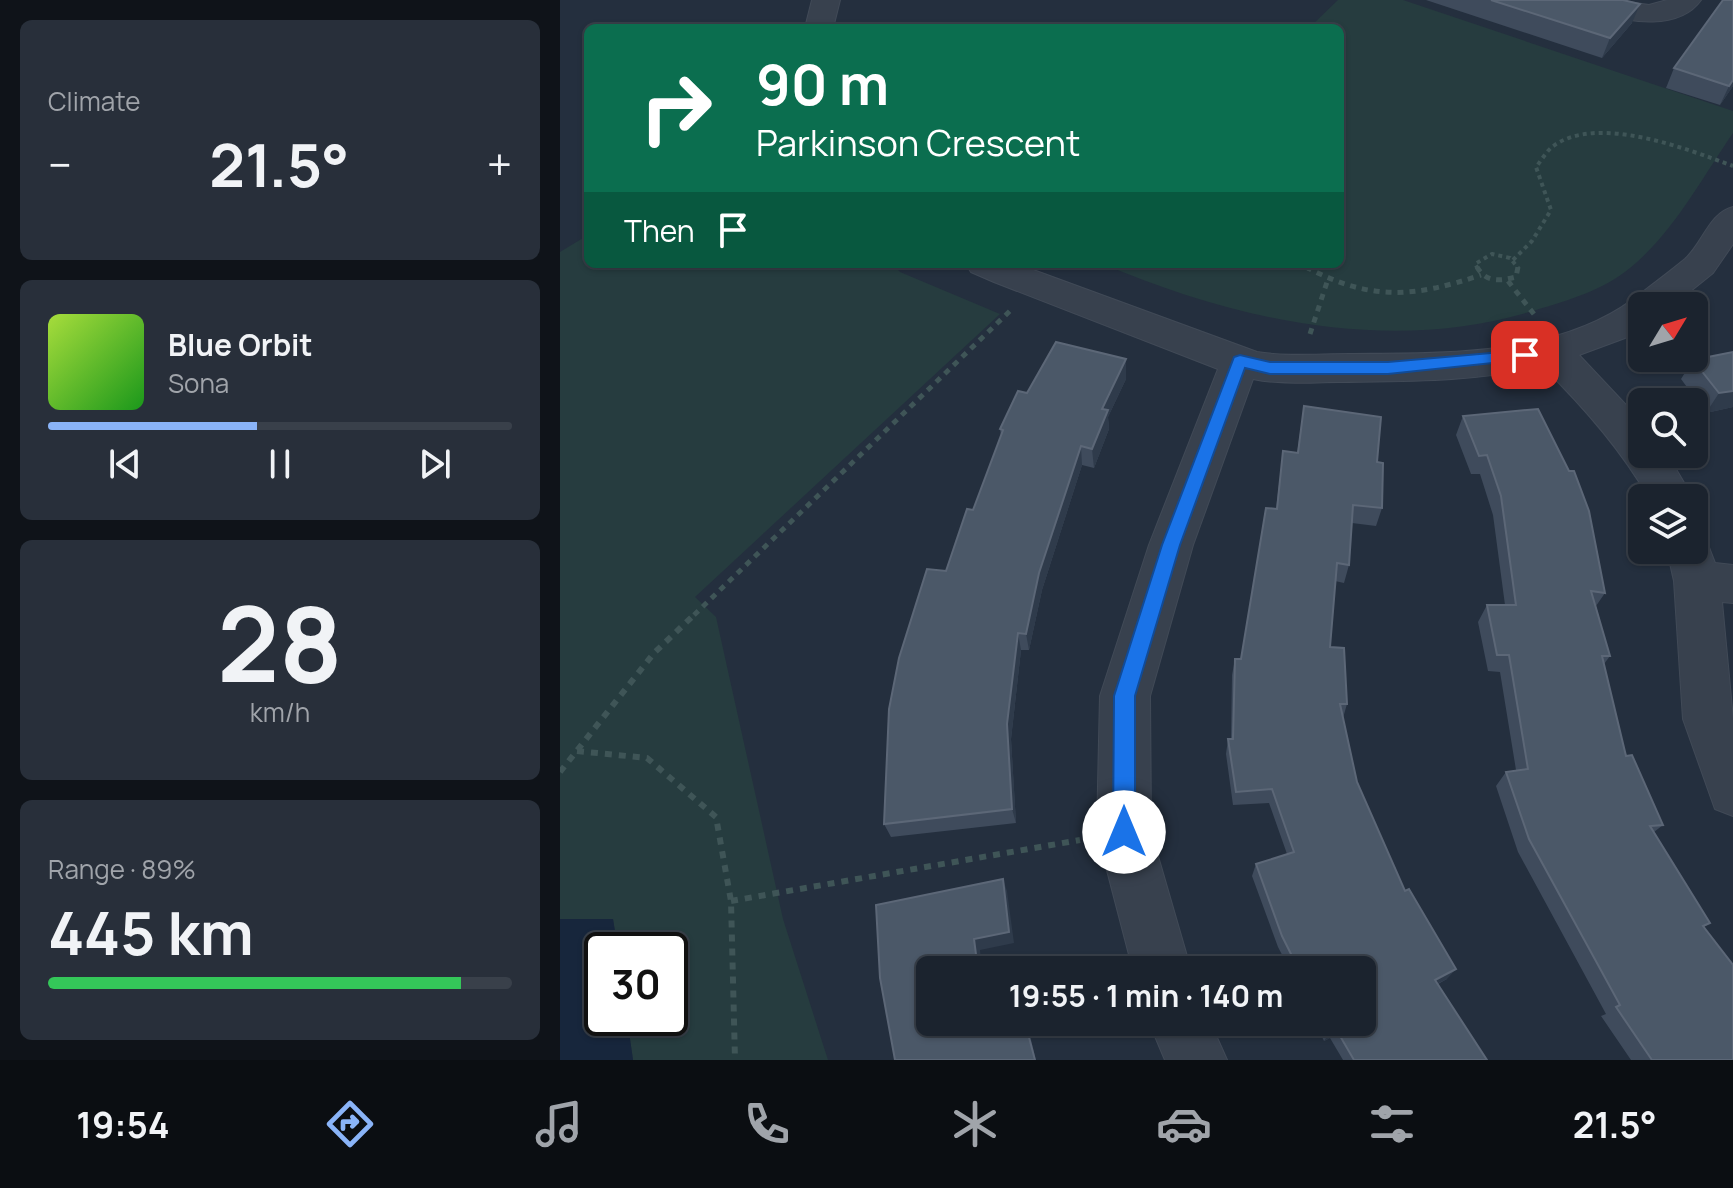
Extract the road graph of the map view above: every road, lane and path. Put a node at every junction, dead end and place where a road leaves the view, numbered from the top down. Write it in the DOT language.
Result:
graph roads {
  1 [pos="826,0"];
  2 [pos="1584,0"];
  3 [pos="1687,0"];
  4 [pos="820,24"];
  5 [pos="1733,166"];
  6 [pos="1733,218"];
  7 [pos="1513,260"];
  8 [pos="993,268"];
  9 [pos="1307,268"];
  10 [pos="1481,275"];
  11 [pos="1328,279"];
  12 [pos="1508,281"];
  13 [pos="1036,286"];
  14 [pos="1665,292"];
  15 [pos="1628,321"];
  16 [pos="1555,349"];
  17 [pos="1240,361"];
  18 [pos="1307,368"];
  19 [pos="1628,434"];
  20 [pos="1706,572"];
  21 [pos="577,751"];
  22 [pos="560,772"];
  23 [pos="1733,791"];
  24 [pos="1124,832"];
  25 [pos="731,901"];
  26 [pos="1158,956"];
  27 [pos="1185,1036"];
  28 [pos="735,1060"];
  29 [pos="1197,1060"];
  1 -- 4 [label="street"];
  2 -- 3 [label="street"];
  5 -- 7 [label="path"];
  6 -- 14 [label="street"];
  7 -- 10 [label="path"];
  7 -- 12 [label="path"];
  8 -- 13 [label="street"];
  9 -- 11 [label="path"];
  10 -- 11 [label="path"];
  10 -- 12 [label="path"];
  11 -- 18 [label="path"];
  12 -- 16 [label="path"];
  13 -- 17 [label="street"];
  13 -- 21 [label="path"];
  15 -- 16 [label="street"];
  16 -- 18 [label="street"];
  16 -- 19 [label="street"];
  17 -- 18 [label="street"];
  17 -- 24 [label="street"];
  20 -- 23 [label="street"];
  21 -- 22 [label="path"];
  21 -- 25 [label="path"];
  24 -- 25 [label="path"];
  24 -- 26 [label="street"];
  25 -- 28 [label="path"];
  27 -- 29 [label="street"];
}
